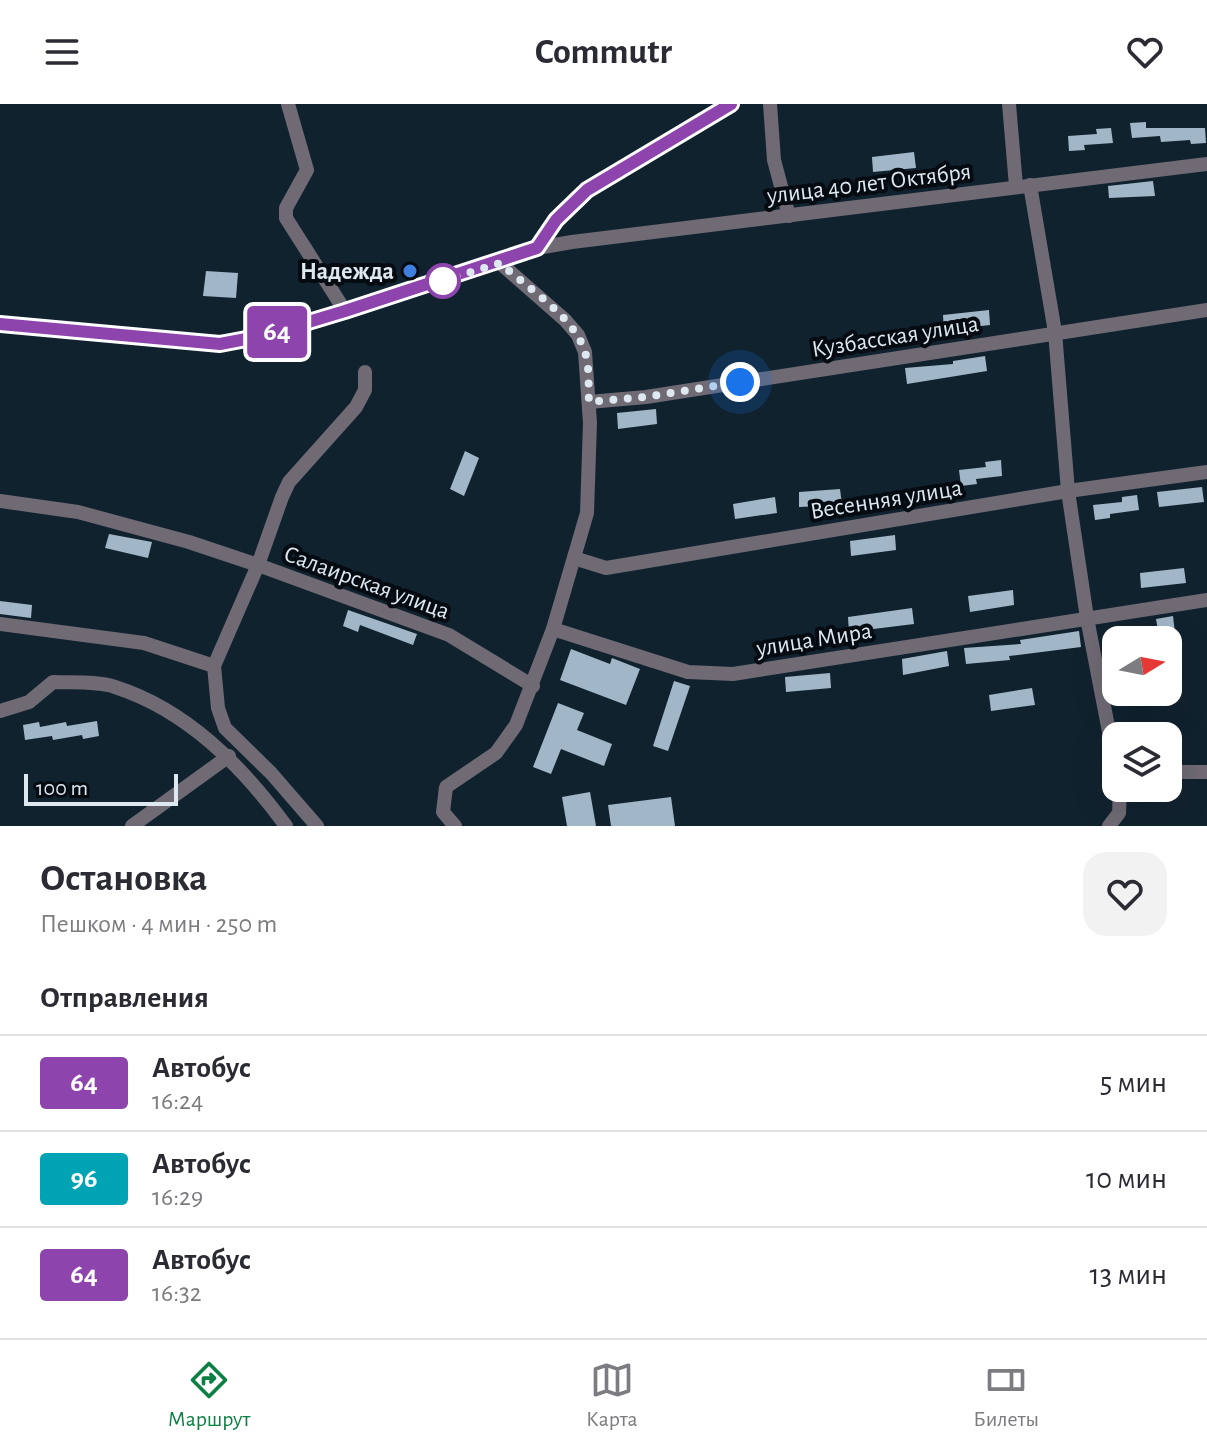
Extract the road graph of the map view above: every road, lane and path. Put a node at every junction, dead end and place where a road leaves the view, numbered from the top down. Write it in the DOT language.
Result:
graph roads {
  1 [pos="288,104"];
  2 [pos="731,104"];
  3 [pos="770,104"];
  4 [pos="1009,104"];
  5 [pos="1207,164"];
  6 [pos="1023,186"];
  7 [pos="789,216"];
  8 [pos="537,248"];
  9 [pos="500,263"];
  10 [pos="1207,310"];
  11 [pos="345,311"];
  12 [pos="0,324"];
  13 [pos="1055,332"];
  14 [pos="365,372"];
  15 [pos="589,402"];
  16 [pos="1207,472"];
  17 [pos="1068,491"];
  18 [pos="0,501"];
  19 [pos="574,558"];
  20 [pos="258,565"];
  21 [pos="1207,600"];
  22 [pos="1087,618"];
  23 [pos="0,624"];
  24 [pos="553,629"];
  25 [pos="214,666"];
  26 [pos="533,686"];
  27 [pos="0,711"];
  28 [pos="1107,722"];
  29 [pos="229,756"];
  30 [pos="1182,772"];
  31 [pos="1207,772"];
  32 [pos="1119,802"];
  33 [pos="132,826"];
  34 [pos="286,826"];
  35 [pos="317,826"];
  36 [pos="455,826"];
  37 [pos="1109,826"];
  1 -- 11 [label="street"];
  2 -- 8 [label="street"];
  3 -- 7 [label="street"];
  4 -- 6 [label="street"];
  5 -- 6 [label="street, улица 40 лет Октября"];
  6 -- 7 [label="street, улица 40 лет Октября"];
  6 -- 13 [label="street"];
  7 -- 8 [label="street, улица 40 лет Октября"];
  8 -- 9 [label="street, улица 40 лет Октября"];
  9 -- 11 [label="street, улица 40 лет Октября"];
  9 -- 15 [label="street"];
  10 -- 13 [label="street, Кузбасская улица"];
  11 -- 12 [label="street, улица 40 лет Октября"];
  13 -- 15 [label="street, Кузбасская улица"];
  13 -- 17 [label="street"];
  14 -- 20 [label="street"];
  15 -- 19 [label="street"];
  16 -- 17 [label="street, Весенняя улица"];
  17 -- 19 [label="street, Весенняя улица"];
  17 -- 22 [label="street"];
  18 -- 20 [label="street, Салаирская улица"];
  19 -- 24 [label="street"];
  20 -- 25 [label="street"];
  20 -- 26 [label="street, Салаирская улица"];
  21 -- 22 [label="street, улица Мира"];
  22 -- 24 [label="street, улица Мира"];
  22 -- 28 [label="street"];
  23 -- 25 [label="street"];
  24 -- 26 [label="street"];
  25 -- 35 [label="street"];
  26 -- 36 [label="street"];
  27 -- 29 [label="street"];
  29 -- 33 [label="street"];
  29 -- 34 [label="street"];
  30 -- 31 [label="street"];
  32 -- 37 [label="street"];
}
